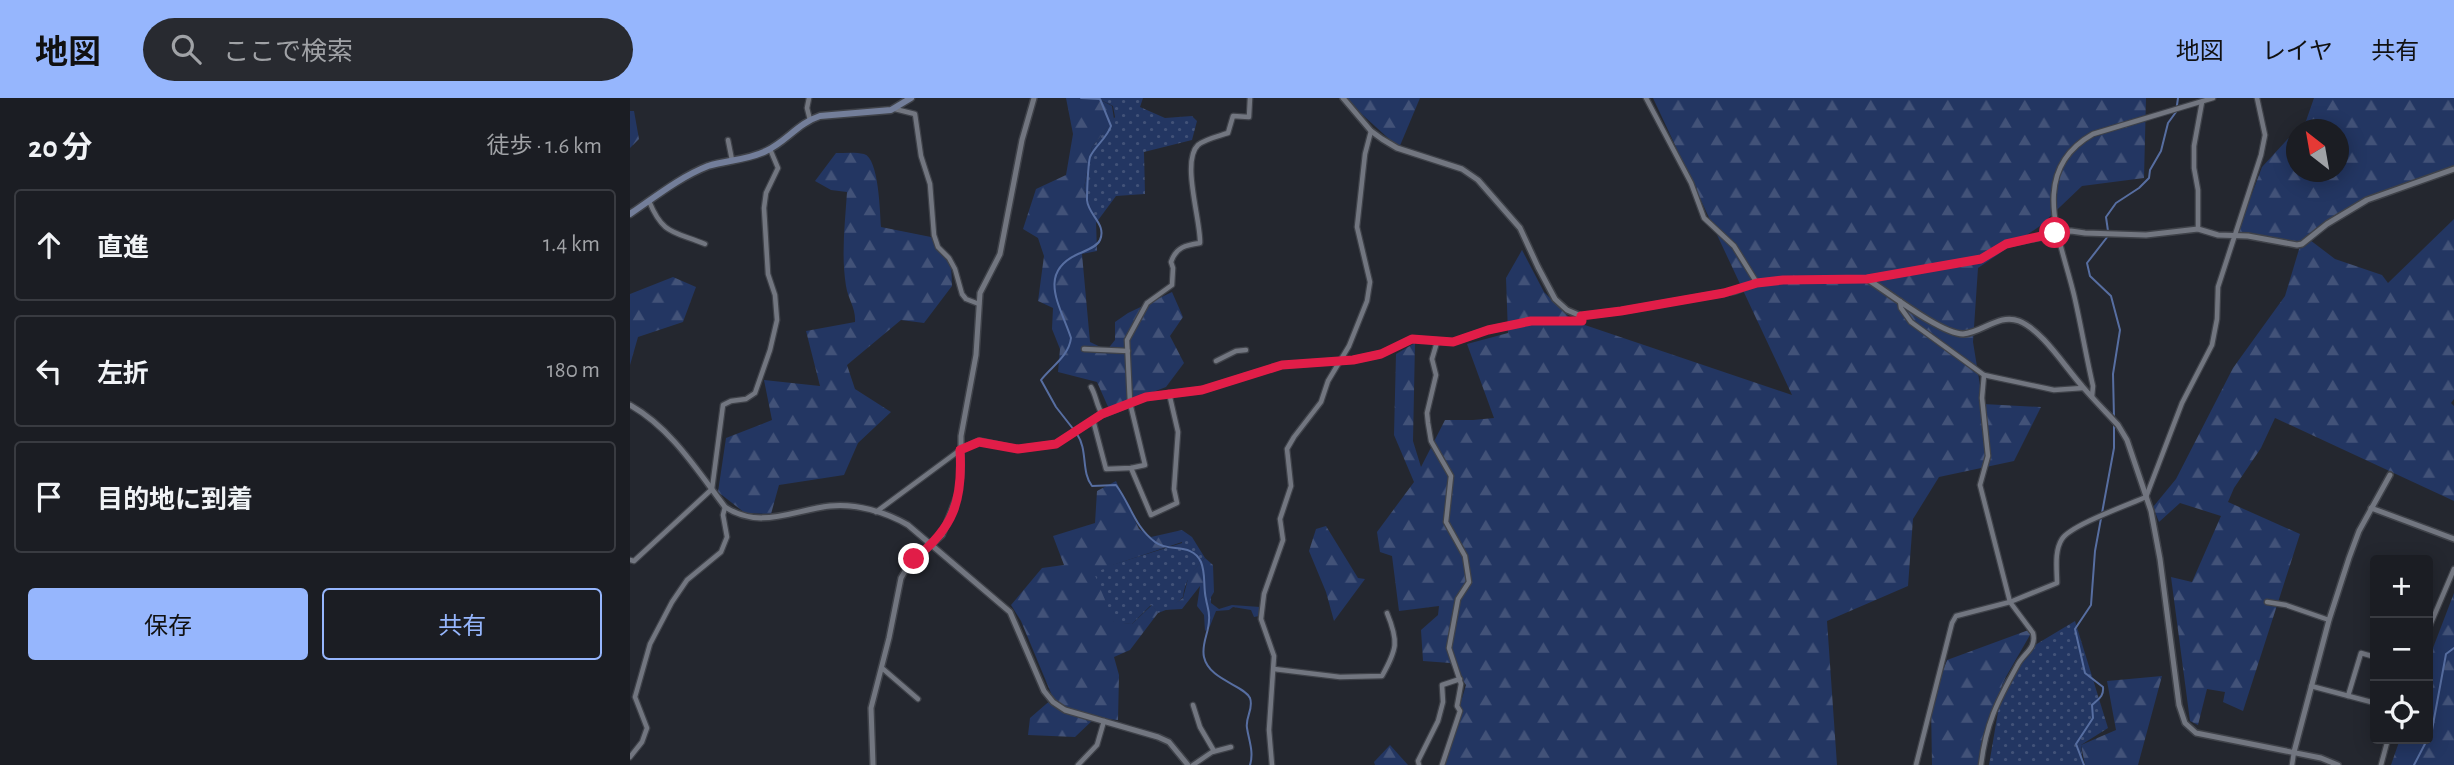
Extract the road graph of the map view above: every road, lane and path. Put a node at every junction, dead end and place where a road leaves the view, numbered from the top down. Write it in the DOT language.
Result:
graph roads {
  1 [pos="808,98"];
  2 [pos="911,98"];
  3 [pos="1034,98"];
  4 [pos="1250,98"];
  5 [pos="1343,98"];
  6 [pos="1646,98"];
  7 [pos="2213,98"];
  8 [pos="2257,98"];
  9 [pos="2202,102"];
  10 [pos="895,109"];
  11 [pos="810,120"];
  12 [pos="1371,131"];
  13 [pos="728,140"];
  14 [pos="770,149"];
  15 [pos="732,160"];
  16 [pos="2454,169"];
  17 [pos="649,201"];
  18 [pos="630,214"];
  19 [pos="2198,229"];
  20 [pos="2055,233"];
  21 [pos="2236,236"];
  22 [pos="705,244"];
  23 [pos="1867,279"];
  24 [pos="1757,283"];
  25 [pos="1899,299"];
  26 [pos="979,304"];
  27 [pos="1581,316"];
  28 [pos="1437,342"];
  29 [pos="1084,349"];
  30 [pos="1246,350"];
  31 [pos="1128,351"];
  32 [pos="1216,361"];
  33 [pos="1341,362"];
  34 [pos="1984,375"];
  35 [pos="1091,387"];
  36 [pos="2084,388"];
  37 [pos="1168,393"];
  38 [pos="2092,398"];
  39 [pos="1130,403"];
  40 [pos="630,405"];
  41 [pos="1102,414"];
  42 [pos="1093,419"];
  43 [pos="960,450"];
  44 [pos="1131,468"];
  45 [pos="2390,475"];
  46 [pos="712,489"];
  47 [pos="2146,497"];
  48 [pos="725,507"];
  49 [pos="2371,508"];
  50 [pos="876,512"];
  51 [pos="2454,539"];
  52 [pos="931,546"];
  53 [pos="630,560"];
  54 [pos="2454,569"];
  55 [pos="2010,602"];
  56 [pos="2267,602"];
  57 [pos="1387,613"];
  58 [pos="2433,618"];
  59 [pos="2329,620"];
  60 [pos="2370,656"];
  61 [pos="882,668"];
  62 [pos="1274,669"];
  63 [pos="1460,679"];
  64 [pos="2311,686"];
  65 [pos="2348,696"];
  66 [pos="632,698"];
  67 [pos="918,699"];
  68 [pos="2370,702"];
  69 [pos="1193,705"];
  70 [pos="1104,721"];
  71 [pos="2387,744"];
  72 [pos="1231,747"];
  73 [pos="1214,751"];
  74 [pos="2294,752"];
  75 [pos="630,757"];
  76 [pos="873,765"];
  77 [pos="1078,765"];
  78 [pos="1191,765"];
  79 [pos="1272,765"];
  80 [pos="1419,765"];
  81 [pos="1441,765"];
  82 [pos="1916,765"];
  83 [pos="1981,765"];
  84 [pos="2292,765"];
  85 [pos="2338,765"];
  86 [pos="2381,765"];
  1 -- 11 [label="street"];
  2 -- 10 [label="main road"];
  3 -- 26 [label="street"];
  4 -- 31 [label="street"];
  5 -- 12 [label="street"];
  6 -- 24 [label="street"];
  7 -- 9 [label="street"];
  8 -- 21 [label="street"];
  9 -- 19 [label="street"];
  9 -- 20 [label="street"];
  10 -- 11 [label="main road"];
  10 -- 26 [label="street"];
  11 -- 14 [label="main road"];
  12 -- 27 [label="street"];
  12 -- 33 [label="street"];
  13 -- 15 [label="street"];
  14 -- 15 [label="main road"];
  14 -- 46 [label="street"];
  15 -- 17 [label="main road"];
  16 -- 21 [label="street"];
  17 -- 18 [label="main road"];
  17 -- 22 [label="street"];
  19 -- 20 [label="street"];
  19 -- 21 [label="street"];
  20 -- 23 [label="street"];
  20 -- 38 [label="street"];
  21 -- 47 [label="street"];
  23 -- 24 [label="street"];
  23 -- 25 [label="street"];
  24 -- 27 [label="street"];
  25 -- 34 [label="street"];
  25 -- 36 [label="street"];
  26 -- 43 [label="street"];
  27 -- 28 [label="street"];
  28 -- 33 [label="street"];
  28 -- 63 [label="street"];
  29 -- 31 [label="street"];
  30 -- 32 [label="street"];
  31 -- 39 [label="street"];
  33 -- 37 [label="street"];
  33 -- 62 [label="street"];
  34 -- 36 [label="street"];
  34 -- 55 [label="street"];
  35 -- 41 [label="street"];
  36 -- 38 [label="street"];
  37 -- 39 [label="street"];
  37 -- 44 [label="street"];
  38 -- 47 [label="street"];
  39 -- 41 [label="street"];
  39 -- 44 [label="street"];
  40 -- 46 [label="street"];
  41 -- 42 [label="street"];
  42 -- 43 [label="street"];
  42 -- 44 [label="street"];
  43 -- 50 [label="street"];
  43 -- 52 [label="street"];
  45 -- 49 [label="street"];
  46 -- 48 [label="street"];
  46 -- 53 [label="street"];
  47 -- 55 [label="street"];
  47 -- 74 [label="street"];
  48 -- 50 [label="street"];
  48 -- 66 [label="street"];
  49 -- 51 [label="street"];
  49 -- 59 [label="street"];
  50 -- 52 [label="street"];
  52 -- 61 [label="street"];
  52 -- 70 [label="street"];
  54 -- 58 [label="street"];
  55 -- 82 [label="street"];
  55 -- 83 [label="street"];
  56 -- 59 [label="street"];
  57 -- 62 [label="street"];
  59 -- 64 [label="street"];
  60 -- 65 [label="street"];
  61 -- 67 [label="street"];
  61 -- 76 [label="street"];
  62 -- 79 [label="street"];
  63 -- 80 [label="street"];
  63 -- 81 [label="street"];
  64 -- 65 [label="street"];
  64 -- 74 [label="street"];
  65 -- 68 [label="street"];
  66 -- 75 [label="street"];
  69 -- 73 [label="street"];
  70 -- 77 [label="street"];
  70 -- 78 [label="street"];
  71 -- 86 [label="street"];
  72 -- 73 [label="street"];
  73 -- 78 [label="street"];
  74 -- 84 [label="street"];
  74 -- 85 [label="street"];
}
